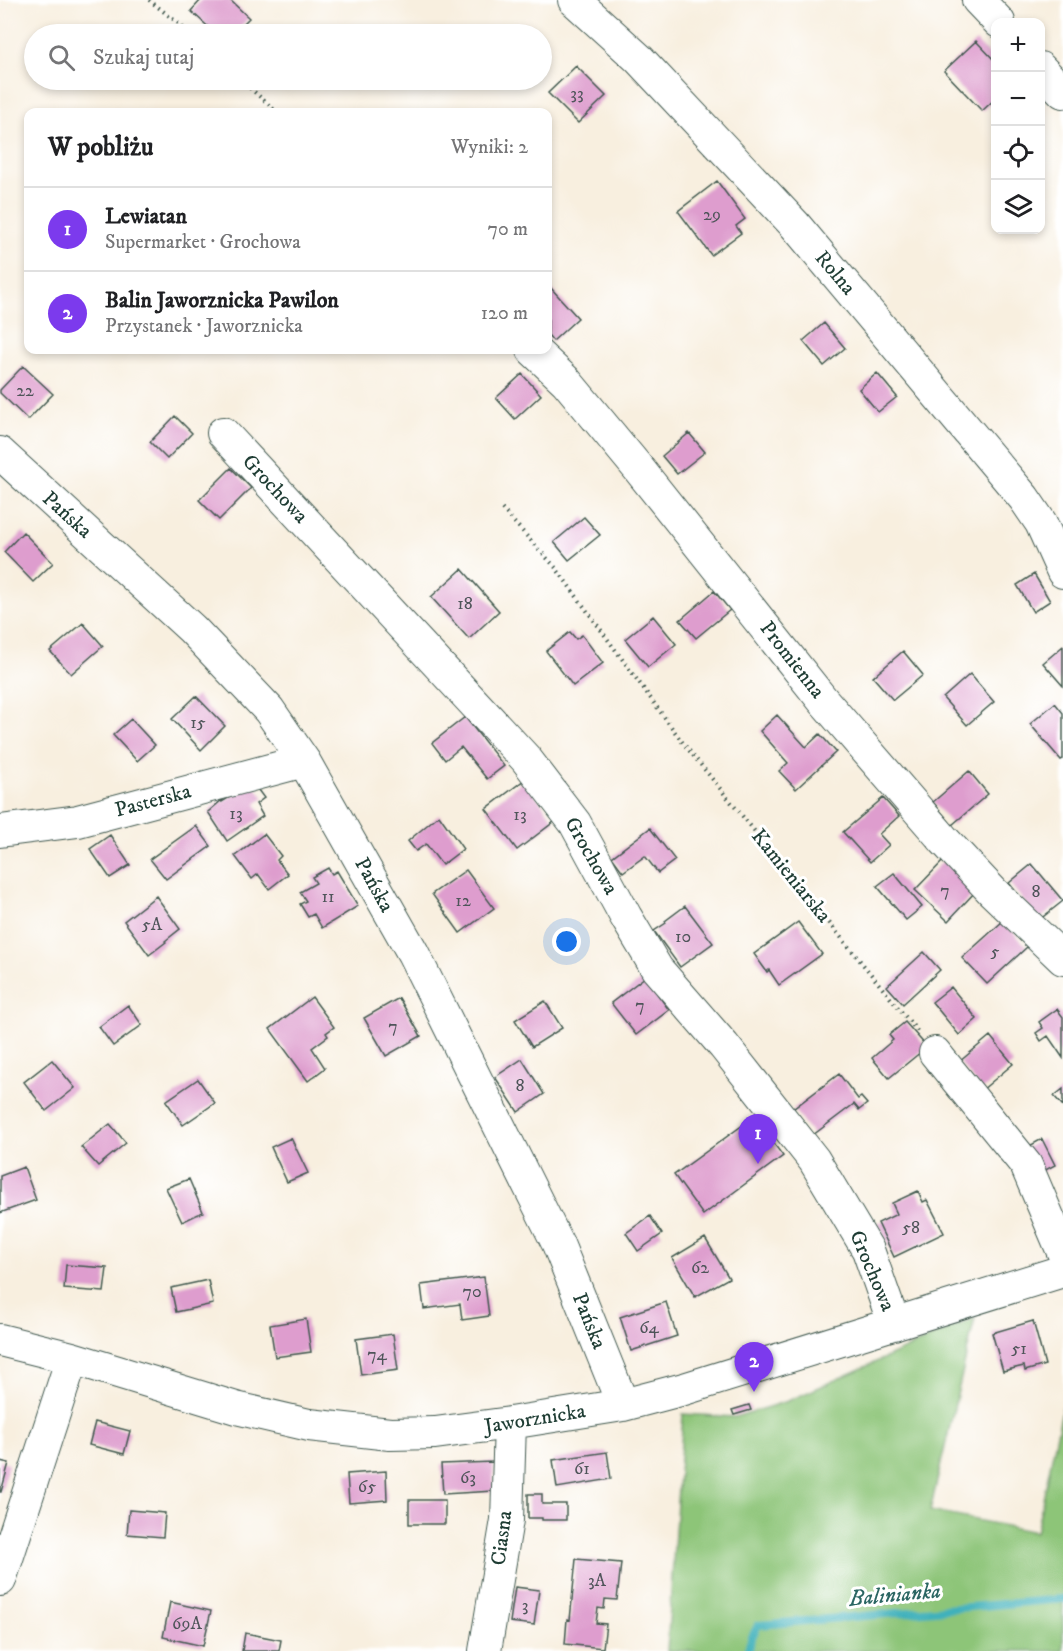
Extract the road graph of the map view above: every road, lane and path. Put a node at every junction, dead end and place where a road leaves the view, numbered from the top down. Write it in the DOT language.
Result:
graph roads {
  1 [pos="149,0"];
  2 [pos="574,0"];
  3 [pos="978,0"];
  4 [pos="995,18"];
  5 [pos="179,24"];
  6 [pos="1045,72"];
  7 [pos="253,90"];
  8 [pos="1063,92"];
  9 [pos="273,108"];
  10 [pos="537,354"];
  11 [pos="223,433"];
  12 [pos="0,453"];
  13 [pos="502,509"];
  14 [pos="1063,572"];
  15 [pos="304,761"];
  16 [pos="0,831"];
  17 [pos="1063,959"];
  18 [pos="935,1053"];
  19 [pos="1063,1252"];
  20 [pos="1063,1271"];
  21 [pos="894,1324"];
  22 [pos="0,1340"];
  23 [pos="72,1358"];
  24 [pos="623,1405"];
  25 [pos="510,1423"];
  26 [pos="0,1580"];
  27 [pos="485,1651"];
  1 -- 5 [label="path"];
  2 -- 14 [label="street, Rolna"];
  3 -- 4 [label="street"];
  6 -- 8 [label="street"];
  7 -- 9 [label="path"];
  10 -- 17 [label="street, Promienna"];
  11 -- 21 [label="street, Grochowa"];
  12 -- 15 [label="street, Pańska"];
  13 -- 18 [label="path, Kamieniarska"];
  15 -- 16 [label="street, Pasterska"];
  15 -- 24 [label="street, Pańska"];
  18 -- 19 [label="street"];
  20 -- 21 [label="street, Jaworznicka"];
  21 -- 24 [label="street, Jaworznicka"];
  22 -- 23 [label="street, Jaworznicka"];
  23 -- 25 [label="street, Jaworznicka"];
  23 -- 26 [label="street"];
  24 -- 25 [label="street, Jaworznicka"];
  25 -- 27 [label="street, Ciasna"];
}
